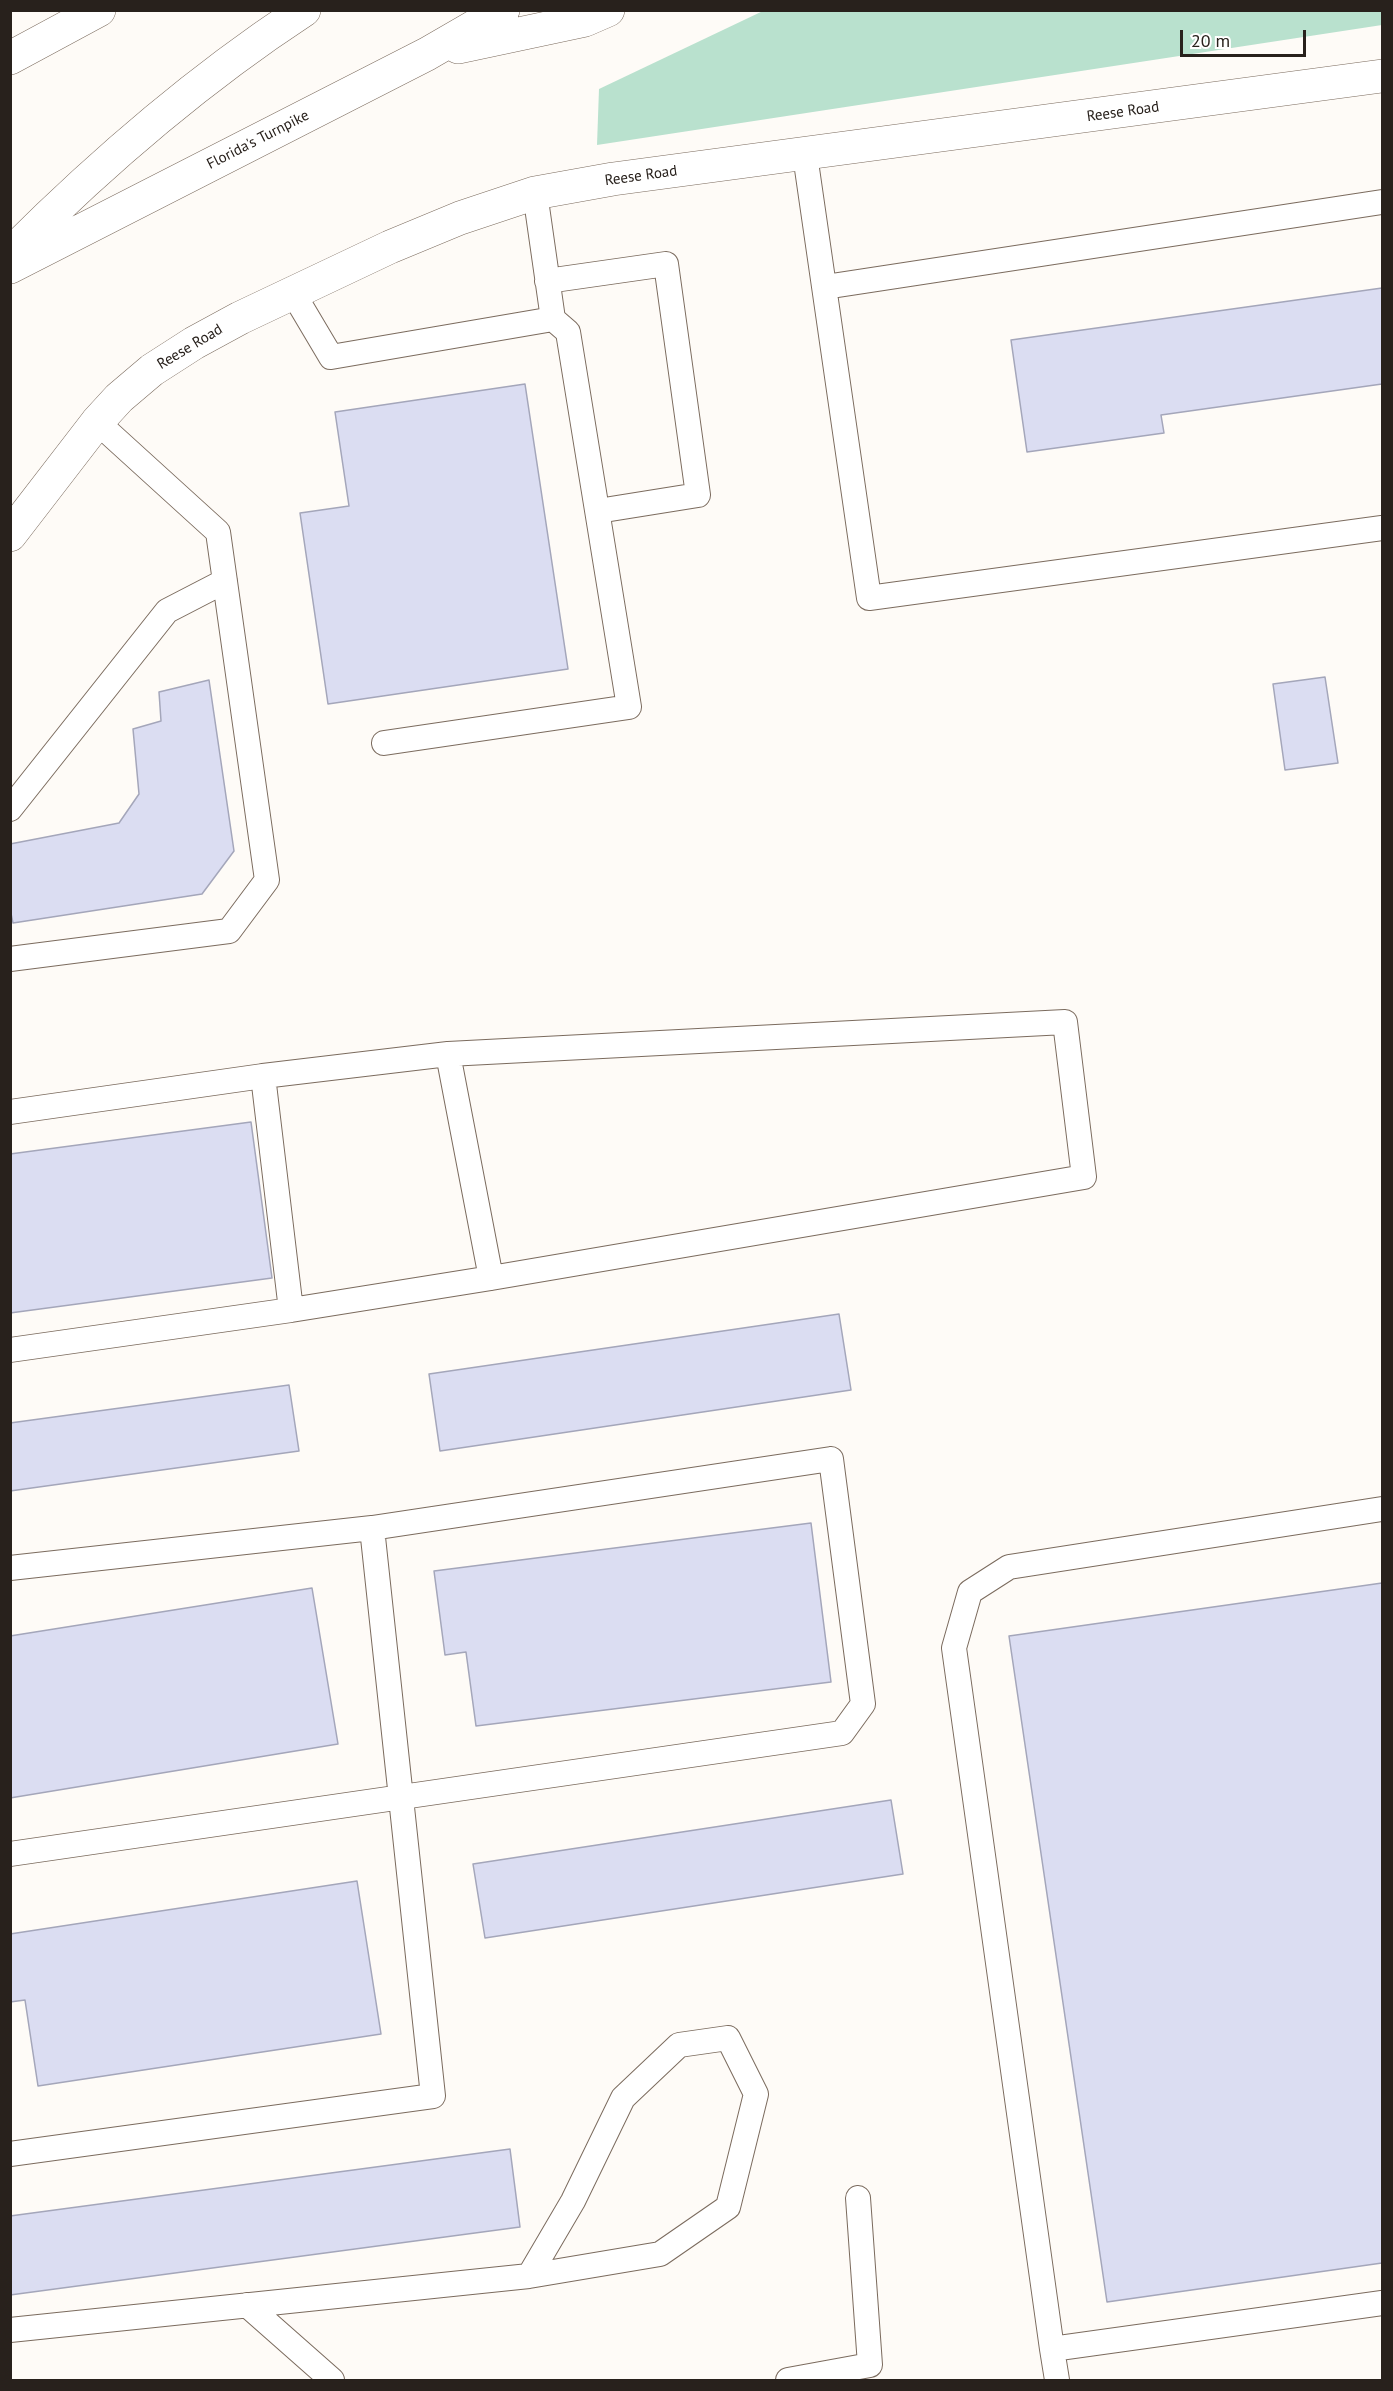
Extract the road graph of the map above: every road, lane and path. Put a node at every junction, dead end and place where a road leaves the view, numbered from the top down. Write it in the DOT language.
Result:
graph roads {
  1 [pos="99,10"];
  2 [pos="304,10"];
  3 [pos="504,10"];
  4 [pos="608,10"];
  5 [pos="427,54"];
  6 [pos="10,58"];
  7 [pos="1383,76"];
  8 [pos="805,155"];
  9 [pos="535,193"];
  10 [pos="1383,202"];
  11 [pos="10,254"];
  12 [pos="10,267"];
  13 [pos="547,280"];
  14 [pos="825,287"];
  15 [pos="293,293"];
  16 [pos="553,319"];
  17 [pos="97,422"];
  18 [pos="598,511"];
  19 [pos="1383,528"];
  20 [pos="10,535"];
  21 [pos="225,581"];
  22 [pos="384,743"];
  23 [pos="10,809"];
  24 [pos="10,959"];
  25 [pos="448,1054"];
  26 [pos="263,1076"];
  27 [pos="10,1112"];
  28 [pos="491,1278"];
  29 [pos="291,1310"];
  30 [pos="10,1350"];
  31 [pos="1383,1509"];
  32 [pos="372,1528"];
  33 [pos="10,1568"];
  34 [pos="401,1798"];
  35 [pos="10,1854"];
  36 [pos="10,2154"];
  37 [pos="858,2198"];
  38 [pos="529,2276"];
  39 [pos="1383,2303"];
  40 [pos="247,2305"];
  41 [pos="10,2330"];
  42 [pos="1052,2349"];
  43 [pos="332,2380"];
  44 [pos="788,2380"];
  45 [pos="1057,2380"];
  1 -- 6 [label="main road"];
  2 -- 11 [label="main road"];
  3 -- 5 [label="main road, Florida's Turnpike"];
  4 -- 5 [label="main road"];
  5 -- 12 [label="main road, Florida's Turnpike"];
  7 -- 8 [label="main road, Reese Road"];
  8 -- 9 [label="main road, Reese Road"];
  8 -- 14 [label="lane"];
  9 -- 13 [label="lane"];
  9 -- 15 [label="main road, Reese Road"];
  10 -- 14 [label="lane"];
  13 -- 16 [label="lane"];
  13 -- 18 [label="lane"];
  14 -- 19 [label="lane"];
  15 -- 16 [label="lane"];
  15 -- 17 [label="main road, Reese Road"];
  16 -- 18 [label="lane"];
  17 -- 20 [label="main road, Reese Road"];
  17 -- 21 [label="lane"];
  18 -- 22 [label="lane"];
  21 -- 23 [label="lane"];
  21 -- 24 [label="lane"];
  25 -- 26 [label="lane"];
  25 -- 28 [label="lane"];
  25 -- 28 [label="lane"];
  26 -- 27 [label="lane"];
  26 -- 29 [label="lane"];
  28 -- 29 [label="lane"];
  29 -- 30 [label="lane"];
  31 -- 42 [label="lane"];
  32 -- 33 [label="lane"];
  32 -- 34 [label="lane"];
  32 -- 34 [label="lane"];
  34 -- 35 [label="lane"];
  34 -- 36 [label="lane"];
  37 -- 44 [label="lane"];
  38 -- 38 [label="lane"];
  38 -- 40 [label="lane"];
  39 -- 42 [label="lane"];
  40 -- 41 [label="lane"];
  40 -- 43 [label="lane"];
  42 -- 45 [label="lane"];
}
